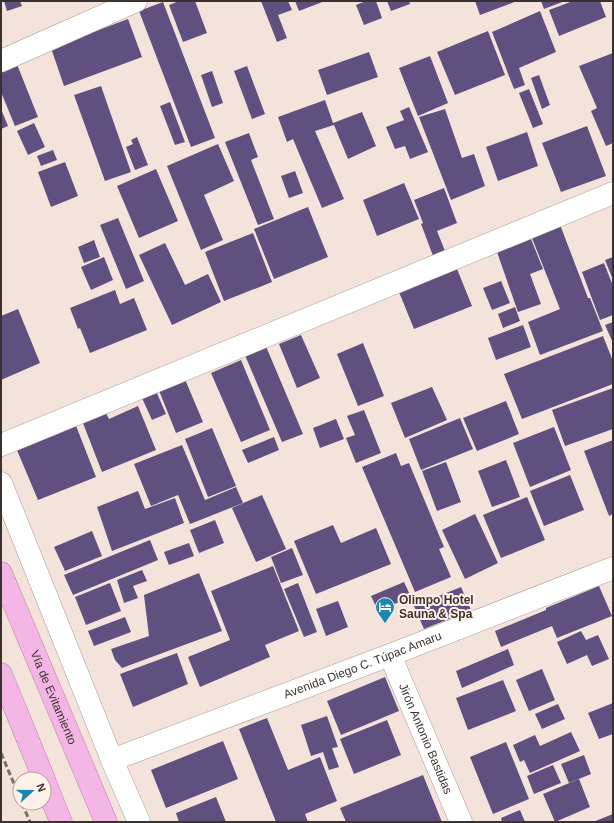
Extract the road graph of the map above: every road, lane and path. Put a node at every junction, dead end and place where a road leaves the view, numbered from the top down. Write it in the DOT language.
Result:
graph roads {
  1 [pos="136,1"];
  2 [pos="1,61"];
  3 [pos="613,193"];
  4 [pos="1,445"];
  5 [pos="1,483"];
  6 [pos="613,568"];
  7 [pos="1,573"];
  8 [pos="390,655"];
  9 [pos="1,674"];
  10 [pos="112,760"];
  11 [pos="41,771"];
  12 [pos="52,799"];
  13 [pos="61,822"];
  14 [pos="106,822"];
  15 [pos="139,822"];
  16 [pos="461,822"];
  1 -- 2 [label="street"];
  3 -- 4 [label="street"];
  5 -- 10 [label="street"];
  6 -- 8 [label="street, Avenida Diego C. Túpac Amaru"];
  7 -- 14 [label="highway, Vía de Evitamiento"];
  8 -- 10 [label="street, Avenida Diego C. Túpac Amaru"];
  8 -- 16 [label="street, Jirón Antonio Bastidas"];
  9 -- 11 [label="highway"];
  10 -- 15 [label="street"];
  12 -- 13 [label="highway"];
}
